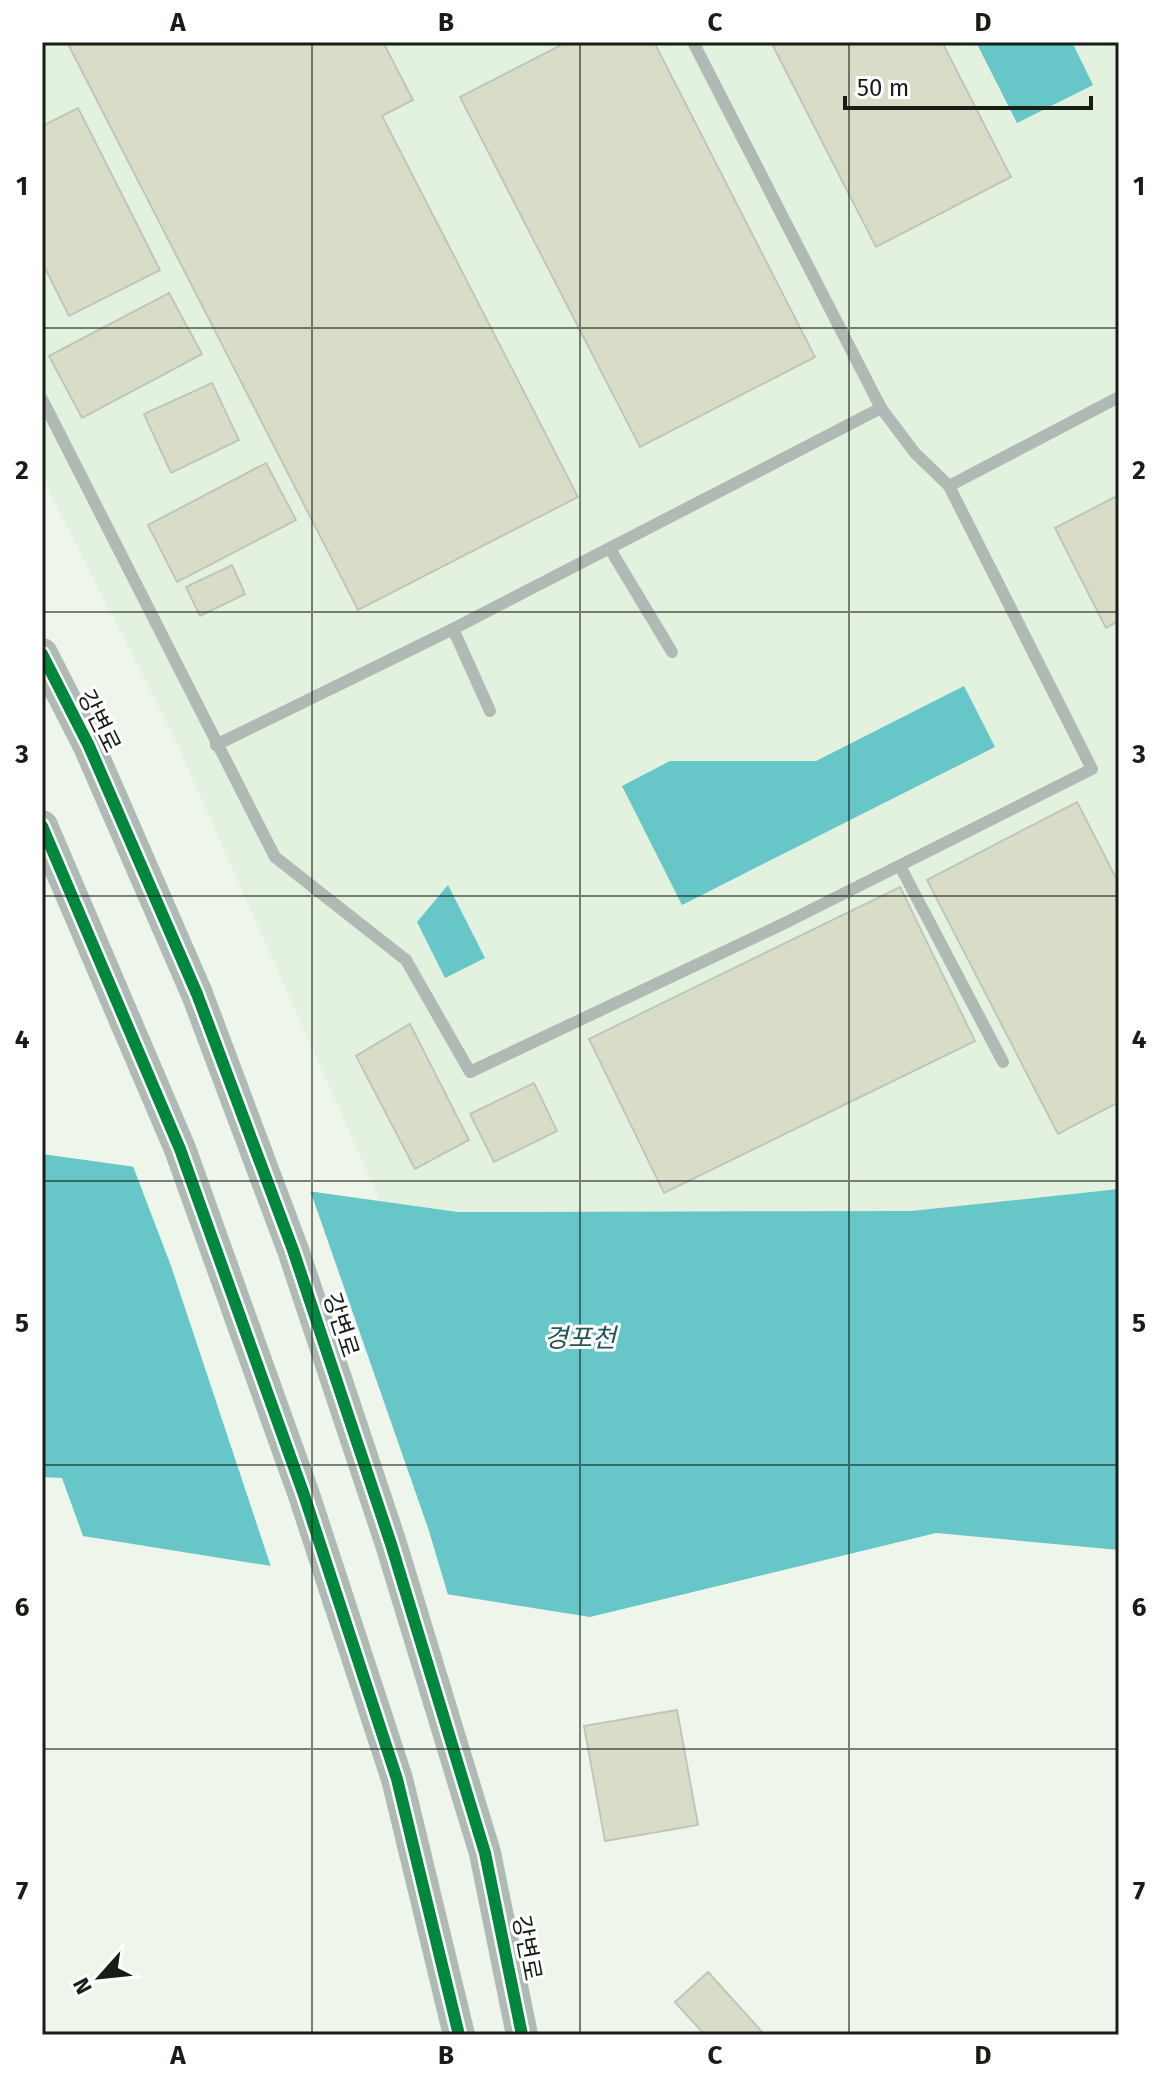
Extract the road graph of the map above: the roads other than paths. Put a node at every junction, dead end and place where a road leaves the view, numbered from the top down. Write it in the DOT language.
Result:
graph roads {
  1 [pos="693,42"];
  2 [pos="1119,397"];
  3 [pos="42,399"];
  4 [pos="881,408"];
  5 [pos="949,486"];
  6 [pos="610,549"];
  7 [pos="453,629"];
  8 [pos="672,652"];
  9 [pos="42,654"];
  10 [pos="490,711"];
  11 [pos="216,745"];
  12 [pos="42,826"];
  13 [pos="900,866"];
  14 [pos="1003,1062"];
  15 [pos="459,2035"];
  16 [pos="522,2035"];
  1 -- 4 [label="lane"];
  2 -- 5 [label="lane"];
  3 -- 11 [label="lane"];
  4 -- 5 [label="lane"];
  4 -- 6 [label="lane"];
  5 -- 13 [label="lane"];
  6 -- 7 [label="lane"];
  6 -- 8 [label="lane"];
  7 -- 10 [label="lane"];
  7 -- 11 [label="lane"];
  9 -- 16 [label="street, 강변로"];
  11 -- 13 [label="lane"];
  12 -- 15 [label="street"];
  13 -- 14 [label="lane"];
}
